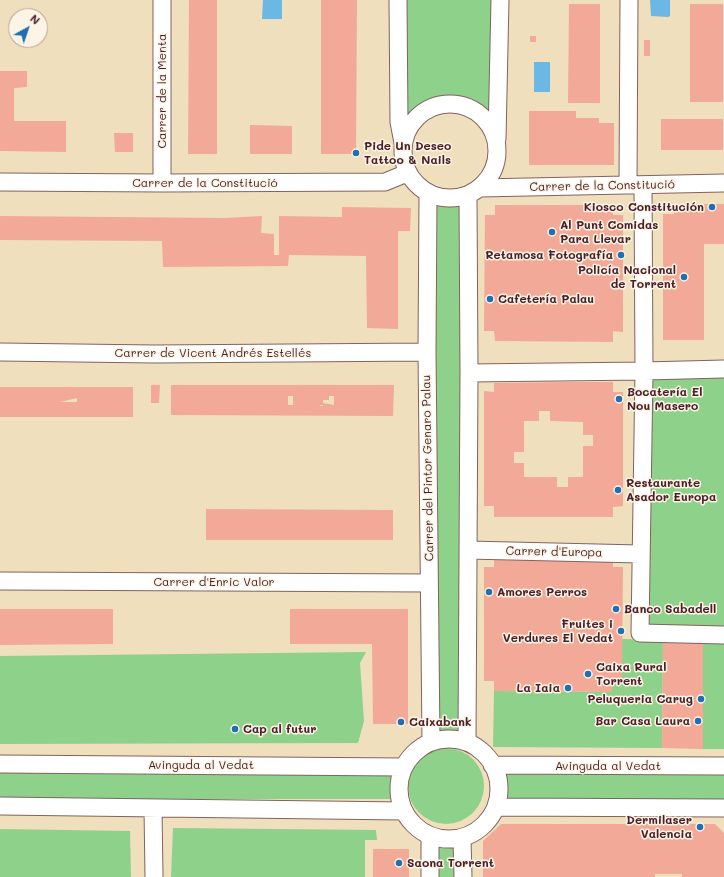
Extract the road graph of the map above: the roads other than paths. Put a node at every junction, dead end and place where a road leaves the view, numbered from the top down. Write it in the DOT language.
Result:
graph roads {
  1 [pos="162,0"];
  2 [pos="398,0"];
  3 [pos="500,0"];
  4 [pos="629,0"];
  5 [pos="497,142"];
  6 [pos="403,143"];
  7 [pos="407,172"];
  8 [pos="0,182"];
  9 [pos="162,183"];
  10 [pos="724,183"];
  11 [pos="636,186"];
  12 [pos="474,192"];
  13 [pos="428,194"];
  14 [pos="0,352"];
  15 [pos="427,352"];
  16 [pos="724,370"];
  17 [pos="644,371"];
  18 [pos="470,373"];
  19 [pos="468,550"];
  20 [pos="640,554"];
  21 [pos="0,582"];
  22 [pos="429,583"];
  23 [pos="724,635"];
  24 [pos="431,741"];
  25 [pos="468,742"];
  26 [pos="0,764"];
  27 [pos="492,765"];
  28 [pos="724,766"];
  29 [pos="403,767"];
  30 [pos="0,806"];
  31 [pos="153,808"];
  32 [pos="496,808"];
  33 [pos="724,808"];
  34 [pos="403,810"];
  35 [pos="430,836"];
  36 [pos="462,838"];
  37 [pos="154,877"];
  38 [pos="430,877"];
  39 [pos="463,877"];
  1 -- 9 [label="street, Carrer de la Menta"];
  2 -- 6 [label="street"];
  3 -- 5 [label="street"];
  4 -- 11 [label="street"];
  5 -- 6 [label="street"];
  5 -- 12 [label="street"];
  6 -- 7 [label="street"];
  7 -- 9 [label="street, Carrer de la Constitució"];
  7 -- 13 [label="street"];
  8 -- 9 [label="street, Carrer de la Constitució"];
  10 -- 11 [label="street, Carrer de la Constitució"];
  11 -- 12 [label="street, Carrer de la Constitució"];
  11 -- 17 [label="street"];
  12 -- 13 [label="street"];
  12 -- 18 [label="street"];
  13 -- 15 [label="street, Carrer del Pintor Genaro Palau"];
  14 -- 15 [label="street, Carrer de Vicent Andrés Estellés"];
  15 -- 22 [label="street, Carrer del Pintor Genaro Palau"];
  16 -- 17 [label="street"];
  17 -- 18 [label="street"];
  17 -- 20 [label="street"];
  18 -- 19 [label="street"];
  19 -- 20 [label="street, Carrer d'Europa"];
  19 -- 25 [label="street"];
  20 -- 23 [label="street"];
  21 -- 22 [label="street, Carrer d'Enric Valor"];
  22 -- 24 [label="street, Carrer del Pintor Genaro Palau"];
  24 -- 25 [label="street"];
  24 -- 29 [label="street"];
  25 -- 27 [label="street"];
  26 -- 29 [label="street, Avinguda al Vedat"];
  27 -- 28 [label="street, Avinguda al Vedat"];
  27 -- 32 [label="street"];
  29 -- 34 [label="street"];
  30 -- 31 [label="street"];
  31 -- 34 [label="street"];
  31 -- 37 [label="street"];
  32 -- 33 [label="street"];
  32 -- 36 [label="street"];
  34 -- 35 [label="street"];
  35 -- 36 [label="street"];
  35 -- 38 [label="street"];
  36 -- 39 [label="street"];
}
